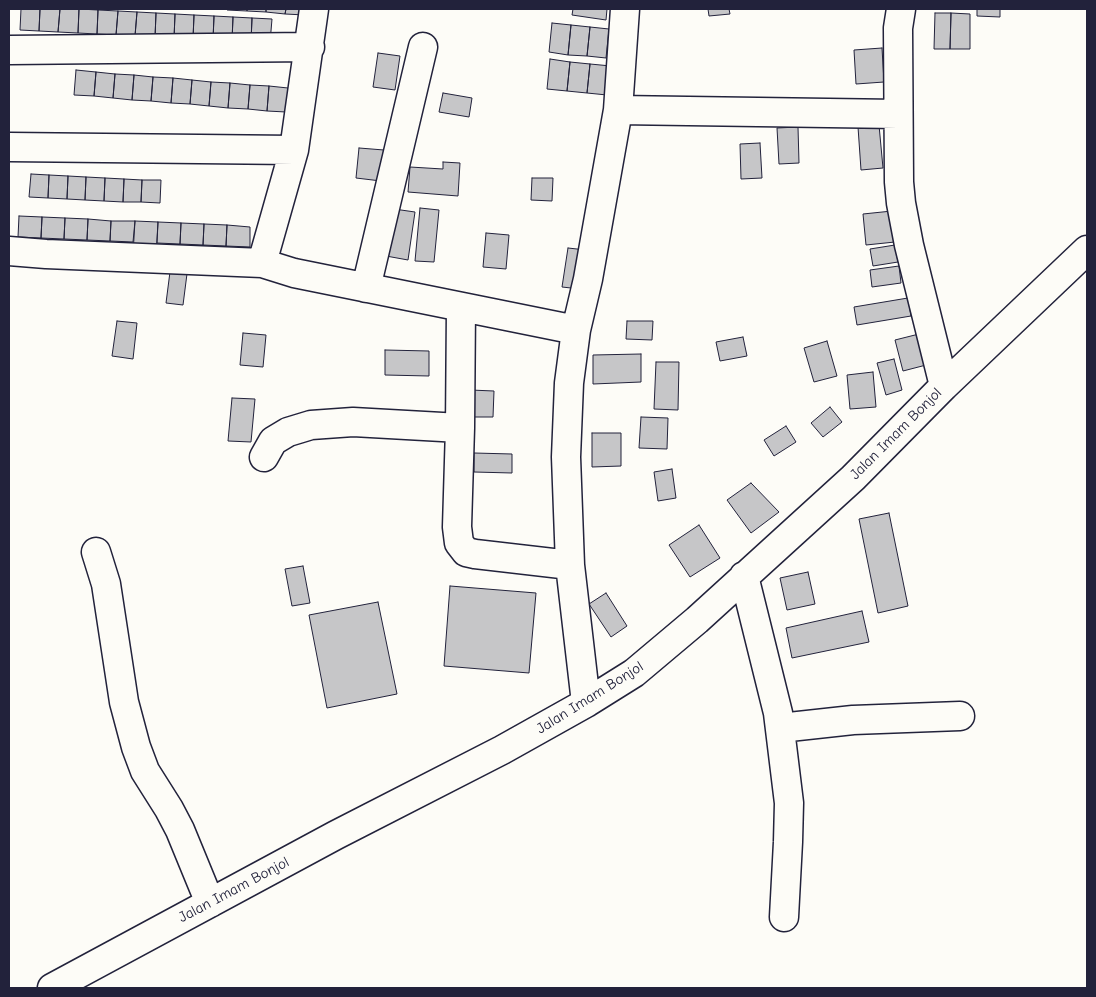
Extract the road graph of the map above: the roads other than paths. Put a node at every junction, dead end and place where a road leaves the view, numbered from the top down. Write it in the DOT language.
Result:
graph roads {
  1 [pos="314,9"];
  2 [pos="625,9"];
  3 [pos="902,9"];
  4 [pos="422,47"];
  5 [pos="310,48"];
  6 [pos="9,50"];
  7 [pos="618,110"];
  8 [pos="898,114"];
  9 [pos="9,147"];
  10 [pos="294,150"];
  11 [pos="1087,250"];
  12 [pos="9,251"];
  13 [pos="262,263"];
  14 [pos="366,288"];
  15 [pos="462,308"];
  16 [pos="576,330"];
  17 [pos="944,386"];
  18 [pos="460,428"];
  19 [pos="264,457"];
  20 [pos="96,552"];
  21 [pos="570,565"];
  22 [pos="744,576"];
  23 [pos="586,703"];
  24 [pos="960,716"];
  25 [pos="780,728"];
  26 [pos="210,903"];
  27 [pos="784,917"];
  28 [pos="94,978"];
  29 [pos="52,988"];
  1 -- 5 [label="street"];
  2 -- 7 [label="street"];
  3 -- 8 [label="street"];
  4 -- 14 [label="street"];
  5 -- 6 [label="street"];
  5 -- 10 [label="street"];
  7 -- 8 [label="street"];
  7 -- 16 [label="street"];
  8 -- 17 [label="street"];
  9 -- 10 [label="street"];
  10 -- 13 [label="street"];
  11 -- 17 [label="street, Jalan Imam Bonjol"];
  12 -- 13 [label="street"];
  13 -- 14 [label="street"];
  14 -- 15 [label="street"];
  15 -- 16 [label="street"];
  15 -- 18 [label="street"];
  16 -- 21 [label="street"];
  17 -- 22 [label="street, Jalan Imam Bonjol"];
  18 -- 19 [label="street"];
  18 -- 21 [label="street"];
  20 -- 26 [label="street"];
  21 -- 23 [label="street"];
  22 -- 23 [label="street, Jalan Imam Bonjol"];
  22 -- 25 [label="street"];
  23 -- 26 [label="street, Jalan Imam Bonjol"];
  24 -- 25 [label="street"];
  25 -- 27 [label="street"];
  26 -- 28 [label="street, Jalan Imam Bonjol"];
  28 -- 29 [label="street, Jalan Imam Bonjol"];
}
